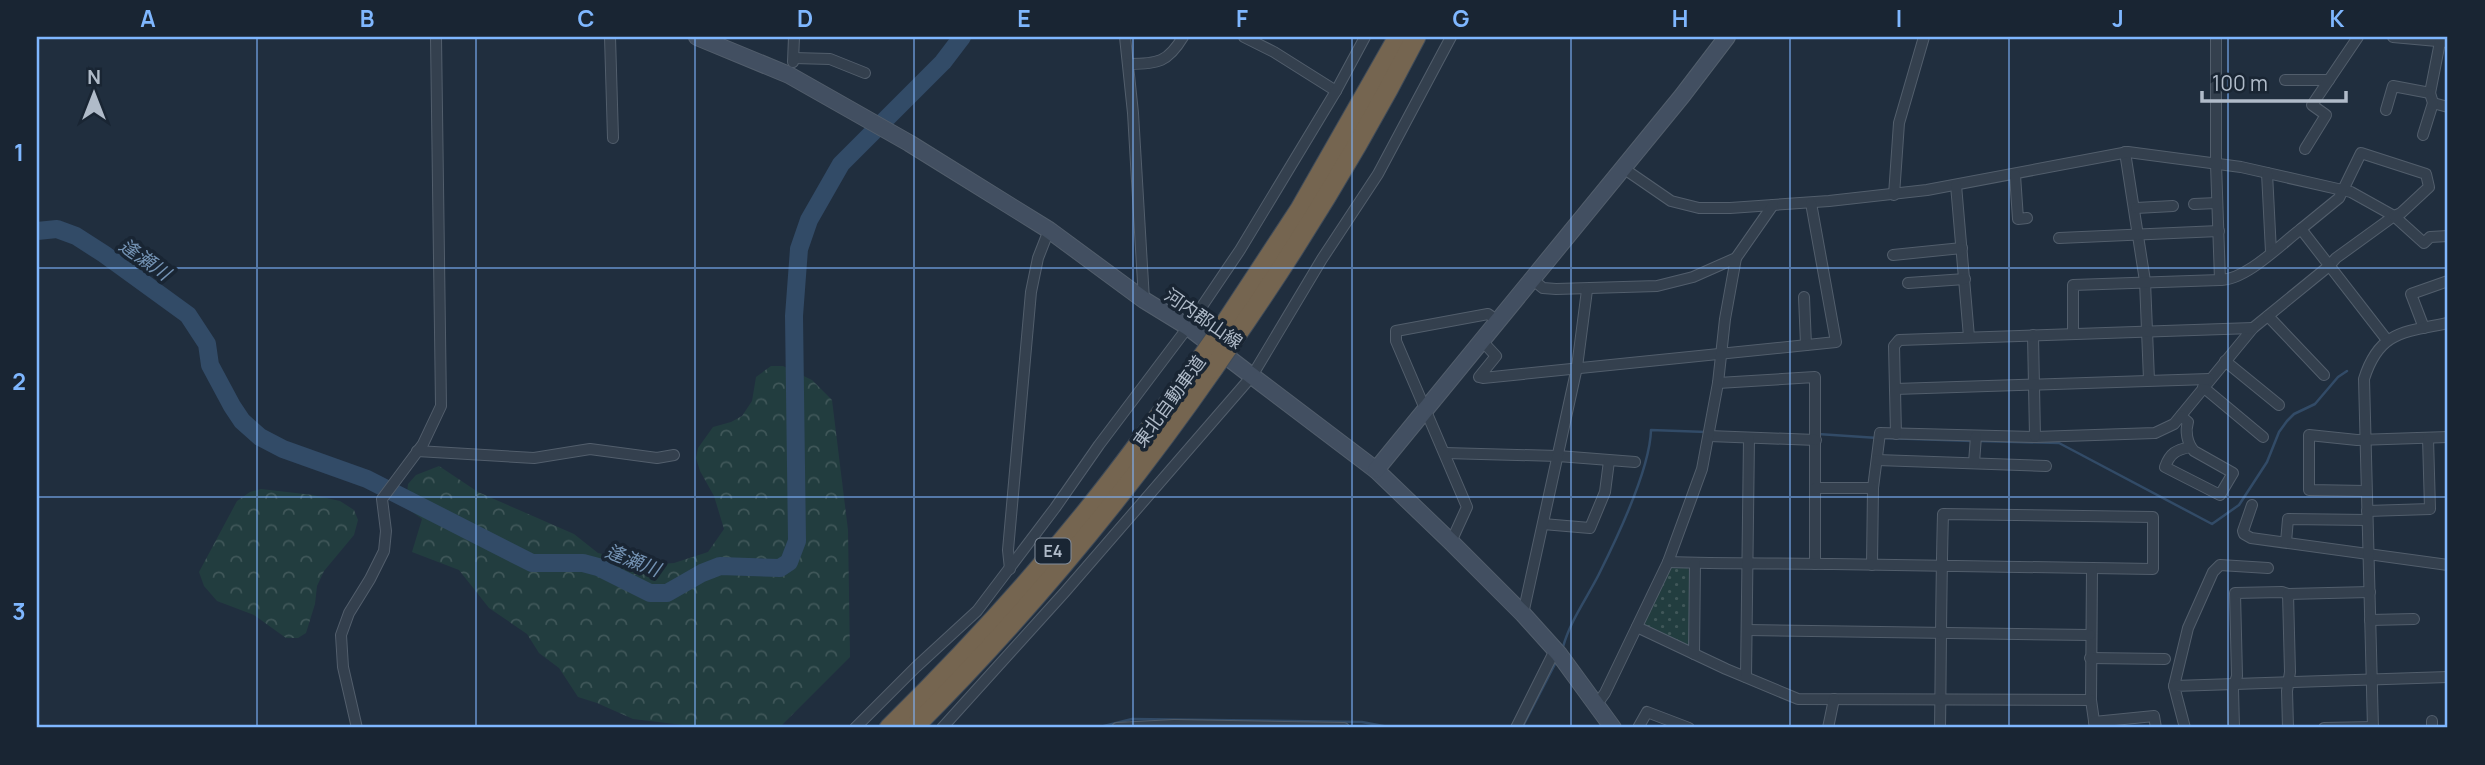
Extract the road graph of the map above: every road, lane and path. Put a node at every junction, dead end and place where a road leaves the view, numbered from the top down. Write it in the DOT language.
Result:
graph roads {
  1 [pos="436,37"];
  2 [pos="610,37"];
  3 [pos="794,37"];
  4 [pos="1125,37"];
  5 [pos="1183,37"];
  6 [pos="1244,37"];
  7 [pos="1366,37"];
  8 [pos="1398,37"];
  9 [pos="1416,37"];
  10 [pos="1451,37"];
  11 [pos="1727,37"];
  12 [pos="1924,37"];
  13 [pos="2217,37"];
  14 [pos="2358,37"];
  15 [pos="2393,37"];
  16 [pos="707,38"];
  17 [pos="2444,43"];
  18 [pos="794,58"];
  19 [pos="1129,64"];
  20 [pos="865,73"];
  21 [pos="789,75"];
  22 [pos="2285,80"];
  23 [pos="2329,80"];
  24 [pos="1336,91"];
  25 [pos="2431,98"];
  26 [pos="2448,107"];
  27 [pos="2386,110"];
  28 [pos="2423,135"];
  29 [pos="613,138"];
  30 [pos="2305,149"];
  31 [pos="2125,152"];
  32 [pos="2216,164"];
  33 [pos="1623,168"];
  34 [pos="2267,173"];
  35 [pos="2015,175"];
  36 [pos="1956,185"];
  37 [pos="2342,190"];
  38 [pos="1894,195"];
  39 [pos="1811,203"];
  40 [pos="2217,203"];
  41 [pos="2194,204"];
  42 [pos="1773,205"];
  43 [pos="2173,206"];
  44 [pos="2136,208"];
  45 [pos="2394,216"];
  46 [pos="2028,218"];
  47 [pos="2301,229"];
  48 [pos="1049,230"];
  49 [pos="2218,232"];
  50 [pos="2138,235"];
  51 [pos="2448,236"];
  52 [pos="2059,238"];
  53 [pos="1962,248"];
  54 [pos="2271,251"];
  55 [pos="1893,255"];
  56 [pos="1737,258"];
  57 [pos="2329,267"];
  58 [pos="1965,279"];
  59 [pos="2220,279"];
  60 [pos="1533,280"];
  61 [pos="2145,281"];
  62 [pos="2448,281"];
  63 [pos="1908,284"];
  64 [pos="1587,290"];
  65 [pos="1804,296"];
  66 [pos="1144,300"];
  67 [pos="2268,316"];
  68 [pos="1498,321"];
  69 [pos="2448,323"];
  70 [pos="1188,327"];
  71 [pos="2253,328"];
  72 [pos="2424,328"];
  73 [pos="2148,331"];
  74 [pos="2073,333"];
  75 [pos="2033,335"];
  76 [pos="1969,337"];
  77 [pos="2387,340"];
  78 [pos="1222,342"];
  79 [pos="1483,342"];
  80 [pos="1806,345"];
  81 [pos="1720,354"];
  82 [pos="2225,361"];
  83 [pos="1207,365"];
  84 [pos="1577,367"];
  85 [pos="2324,374"];
  86 [pos="1252,376"];
  87 [pos="2149,380"];
  88 [pos="1718,383"];
  89 [pos="2034,383"];
  90 [pos="2206,383"];
  91 [pos="1895,389"];
  92 [pos="2278,405"];
  93 [pos="1426,410"];
  94 [pos="2181,416"];
  95 [pos="1709,433"];
  96 [pos="1816,435"];
  97 [pos="1896,435"];
  98 [pos="2035,437"];
  99 [pos="2263,437"];
  100 [pos="2448,437"];
  101 [pos="1749,438"];
  102 [pos="2428,438"];
  103 [pos="1976,440"];
  104 [pos="2365,440"];
  105 [pos="2190,447"];
  106 [pos="416,451"];
  107 [pos="1445,453"];
  108 [pos="674,455"];
  109 [pos="1558,456"];
  110 [pos="1877,460"];
  111 [pos="1609,461"];
  112 [pos="1635,462"];
  113 [pos="1974,463"];
  114 [pos="2046,466"];
  115 [pos="1376,470"];
  116 [pos="1815,488"];
  117 [pos="1873,488"];
  118 [pos="2366,491"];
  119 [pos="2252,505"];
  120 [pos="2367,516"];
  121 [pos="1543,524"];
  122 [pos="1451,542"];
  123 [pos="2286,542"];
  124 [pos="2369,553"];
  125 [pos="1668,562"];
  126 [pos="1695,563"];
  127 [pos="1748,564"];
  128 [pos="1815,564"];
  129 [pos="1872,565"];
  130 [pos="2448,565"];
  131 [pos="1942,566"];
  132 [pos="2091,568"];
  133 [pos="2268,568"];
  134 [pos="1010,569"];
  135 [pos="2370,592"];
  136 [pos="2288,594"];
  137 [pos="1522,614"];
  138 [pos="2414,619"];
  139 [pos="2370,620"];
  140 [pos="1637,627"];
  141 [pos="1747,631"];
  142 [pos="1941,633"];
  143 [pos="2090,635"];
  144 [pos="1559,654"];
  145 [pos="1694,654"];
  146 [pos="2090,657"];
  147 [pos="2165,659"];
  148 [pos="1746,677"];
  149 [pos="2448,677"];
  150 [pos="2372,679"];
  151 [pos="2288,682"];
  152 [pos="2235,683"];
  153 [pos="2174,686"];
  154 [pos="1834,699"];
  155 [pos="1940,700"];
  156 [pos="2091,700"];
  157 [pos="1597,704"];
  158 [pos="2094,725"];
  159 [pos="1172,727"];
  160 [pos="1242,727"];
  161 [pos="357,728"];
  162 [pos="855,728"];
  163 [pos="889,728"];
  164 [pos="913,728"];
  165 [pos="942,728"];
  166 [pos="1117,728"];
  167 [pos="1277,728"];
  168 [pos="1344,728"];
  169 [pos="1516,728"];
  170 [pos="1613,728"];
  171 [pos="1638,728"];
  172 [pos="1689,728"];
  173 [pos="1828,728"];
  174 [pos="1940,728"];
  175 [pos="2155,728"];
  176 [pos="2185,728"];
  177 [pos="2234,728"];
  178 [pos="2288,728"];
  179 [pos="2324,728"];
  180 [pos="2373,728"];
  1 -- 106 [label="street"];
  2 -- 29 [label="street"];
  3 -- 18 [label="street"];
  4 -- 19 [label="street"];
  5 -- 19 [label="street"];
  6 -- 24 [label="street"];
  7 -- 24 [label="street"];
  8 -- 78 [label="highway, 東北自動車道 / E4"];
  9 -- 78 [label="highway, 東北自動車道 / E4"];
  10 -- 86 [label="street"];
  11 -- 33 [label="main road"];
  12 -- 38 [label="street"];
  13 -- 32 [label="street"];
  14 -- 23 [label="street"];
  15 -- 17 [label="street"];
  16 -- 21 [label="main road, 河内郡山線"];
  17 -- 25 [label="street"];
  18 -- 20 [label="street"];
  18 -- 21 [label="street"];
  19 -- 66 [label="street"];
  21 -- 48 [label="main road, 河内郡山線"];
  22 -- 23 [label="street"];
  23 -- 30 [label="street"];
  24 -- 70 [label="street"];
  25 -- 26 [label="street"];
  25 -- 27 [label="street"];
  25 -- 28 [label="street"];
  31 -- 32 [label="street"];
  31 -- 35 [label="street"];
  31 -- 44 [label="street"];
  32 -- 34 [label="street"];
  32 -- 40 [label="street"];
  33 -- 42 [label="street"];
  33 -- 60 [label="main road"];
  34 -- 37 [label="street"];
  34 -- 54 [label="street"];
  35 -- 36 [label="street"];
  35 -- 46 [label="street"];
  36 -- 38 [label="street"];
  36 -- 53 [label="street"];
  37 -- 45 [label="street"];
  37 -- 45 [label="street"];
  37 -- 47 [label="street"];
  38 -- 39 [label="street"];
  39 -- 42 [label="street"];
  39 -- 80 [label="street"];
  40 -- 41 [label="street"];
  40 -- 49 [label="street"];
  42 -- 56 [label="street"];
  43 -- 44 [label="street"];
  44 -- 50 [label="street"];
  45 -- 51 [label="street"];
  45 -- 57 [label="street"];
  47 -- 54 [label="street"];
  47 -- 57 [label="street"];
  48 -- 66 [label="main road, 河内郡山線"];
  48 -- 134 [label="street"];
  49 -- 50 [label="street"];
  49 -- 59 [label="street"];
  50 -- 52 [label="street"];
  50 -- 61 [label="street"];
  53 -- 55 [label="street"];
  53 -- 58 [label="street"];
  54 -- 59 [label="street"];
  56 -- 64 [label="street"];
  56 -- 81 [label="street"];
  57 -- 67 [label="street"];
  57 -- 77 [label="street"];
  58 -- 63 [label="street"];
  58 -- 76 [label="street"];
  59 -- 61 [label="street"];
  60 -- 64 [label="street"];
  60 -- 68 [label="main road"];
  61 -- 73 [label="street"];
  61 -- 74 [label="street"];
  62 -- 72 [label="street"];
  64 -- 84 [label="street"];
  65 -- 80 [label="street"];
  66 -- 70 [label="main road, 河内郡山線"];
  67 -- 71 [label="street"];
  67 -- 85 [label="street"];
  68 -- 79 [label="main road"];
  68 -- 93 [label="street"];
  69 -- 72 [label="street"];
  70 -- 86 [label="main road, 河内郡山線"];
  70 -- 134 [label="street"];
  71 -- 73 [label="street"];
  71 -- 82 [label="street"];
  72 -- 77 [label="street"];
  73 -- 74 [label="street"];
  73 -- 87 [label="street"];
  74 -- 75 [label="street"];
  75 -- 76 [label="street"];
  75 -- 89 [label="street"];
  76 -- 91 [label="street"];
  77 -- 104 [label="street"];
  78 -- 83 [label="highway, 東北自動車道 / E4, bridge"];
  79 -- 84 [label="street"];
  79 -- 93 [label="main road"];
  80 -- 81 [label="street"];
  81 -- 84 [label="street"];
  81 -- 88 [label="street"];
  82 -- 90 [label="street"];
  82 -- 92 [label="street"];
  83 -- 163 [label="highway, 東北自動車道 / E4"];
  83 -- 164 [label="highway, 東北自動車道 / E4"];
  84 -- 109 [label="street"];
  86 -- 115 [label="main road, 河内郡山線"];
  86 -- 165 [label="street"];
  87 -- 89 [label="street"];
  87 -- 90 [label="street"];
  88 -- 95 [label="street"];
  88 -- 96 [label="street"];
  89 -- 91 [label="street"];
  89 -- 98 [label="street"];
  90 -- 94 [label="street"];
  90 -- 99 [label="street"];
  91 -- 97 [label="street"];
  93 -- 107 [label="street"];
  93 -- 115 [label="main road"];
  94 -- 98 [label="street"];
  94 -- 105 [label="street"];
  95 -- 101 [label="street"];
  95 -- 125 [label="street"];
  96 -- 101 [label="street"];
  96 -- 116 [label="street"];
  97 -- 103 [label="street"];
  97 -- 110 [label="street"];
  98 -- 103 [label="street"];
  100 -- 102 [label="street"];
  101 -- 127 [label="street"];
  102 -- 104 [label="street"];
  102 -- 120 [label="street"];
  103 -- 113 [label="street"];
  104 -- 118 [label="street"];
  104 -- 118 [label="street"];
  105 -- 105 [label="street"];
  106 -- 108 [label="street"];
  106 -- 161 [label="street"];
  107 -- 109 [label="street"];
  107 -- 122 [label="street"];
  109 -- 111 [label="street"];
  109 -- 121 [label="street"];
  110 -- 113 [label="street"];
  110 -- 117 [label="street"];
  111 -- 112 [label="street"];
  111 -- 121 [label="street"];
  113 -- 114 [label="street"];
  115 -- 122 [label="main road, 河内郡山線"];
  116 -- 117 [label="street"];
  116 -- 128 [label="street"];
  117 -- 129 [label="street"];
  118 -- 120 [label="street"];
  119 -- 123 [label="street"];
  120 -- 123 [label="street"];
  120 -- 124 [label="street"];
  121 -- 137 [label="street"];
  122 -- 137 [label="main road, 河内郡山線"];
  123 -- 124 [label="street"];
  124 -- 130 [label="street"];
  124 -- 135 [label="street"];
  125 -- 126 [label="street"];
  125 -- 140 [label="street"];
  126 -- 127 [label="street"];
  126 -- 145 [label="street"];
  127 -- 128 [label="street"];
  127 -- 141 [label="street"];
  128 -- 129 [label="street"];
  129 -- 131 [label="street"];
  131 -- 132 [label="street"];
  131 -- 132 [label="street"];
  131 -- 142 [label="street"];
  132 -- 143 [label="street"];
  133 -- 153 [label="street"];
  134 -- 162 [label="street"];
  135 -- 136 [label="street"];
  135 -- 139 [label="street"];
  136 -- 151 [label="street"];
  136 -- 152 [label="street"];
  137 -- 144 [label="main road, 河内郡山線"];
  138 -- 139 [label="street"];
  139 -- 150 [label="street"];
  140 -- 145 [label="street"];
  140 -- 157 [label="street"];
  141 -- 142 [label="street"];
  141 -- 148 [label="street"];
  142 -- 143 [label="street"];
  142 -- 155 [label="street"];
  143 -- 146 [label="street"];
  144 -- 157 [label="main road, 河内郡山線"];
  144 -- 169 [label="street"];
  145 -- 148 [label="street"];
  146 -- 147 [label="street"];
  146 -- 156 [label="street"];
  148 -- 154 [label="street"];
  149 -- 150 [label="street"];
  150 -- 151 [label="street"];
  150 -- 180 [label="street"];
  151 -- 152 [label="street"];
  151 -- 178 [label="street"];
  152 -- 153 [label="street"];
  152 -- 177 [label="street"];
  153 -- 176 [label="street"];
  154 -- 155 [label="street"];
  154 -- 173 [label="street"];
  155 -- 156 [label="street"];
  155 -- 174 [label="street"];
  156 -- 158 [label="street"];
  157 -- 170 [label="main road, 河内郡山線"];
  158 -- 175 [label="street"];
  159 -- 160 [label="street"];
  159 -- 166 [label="street"];
  160 -- 167 [label="street"];
  167 -- 168 [label="street"];
  171 -- 172 [label="street"];
  179 -- 180 [label="street"];
}
